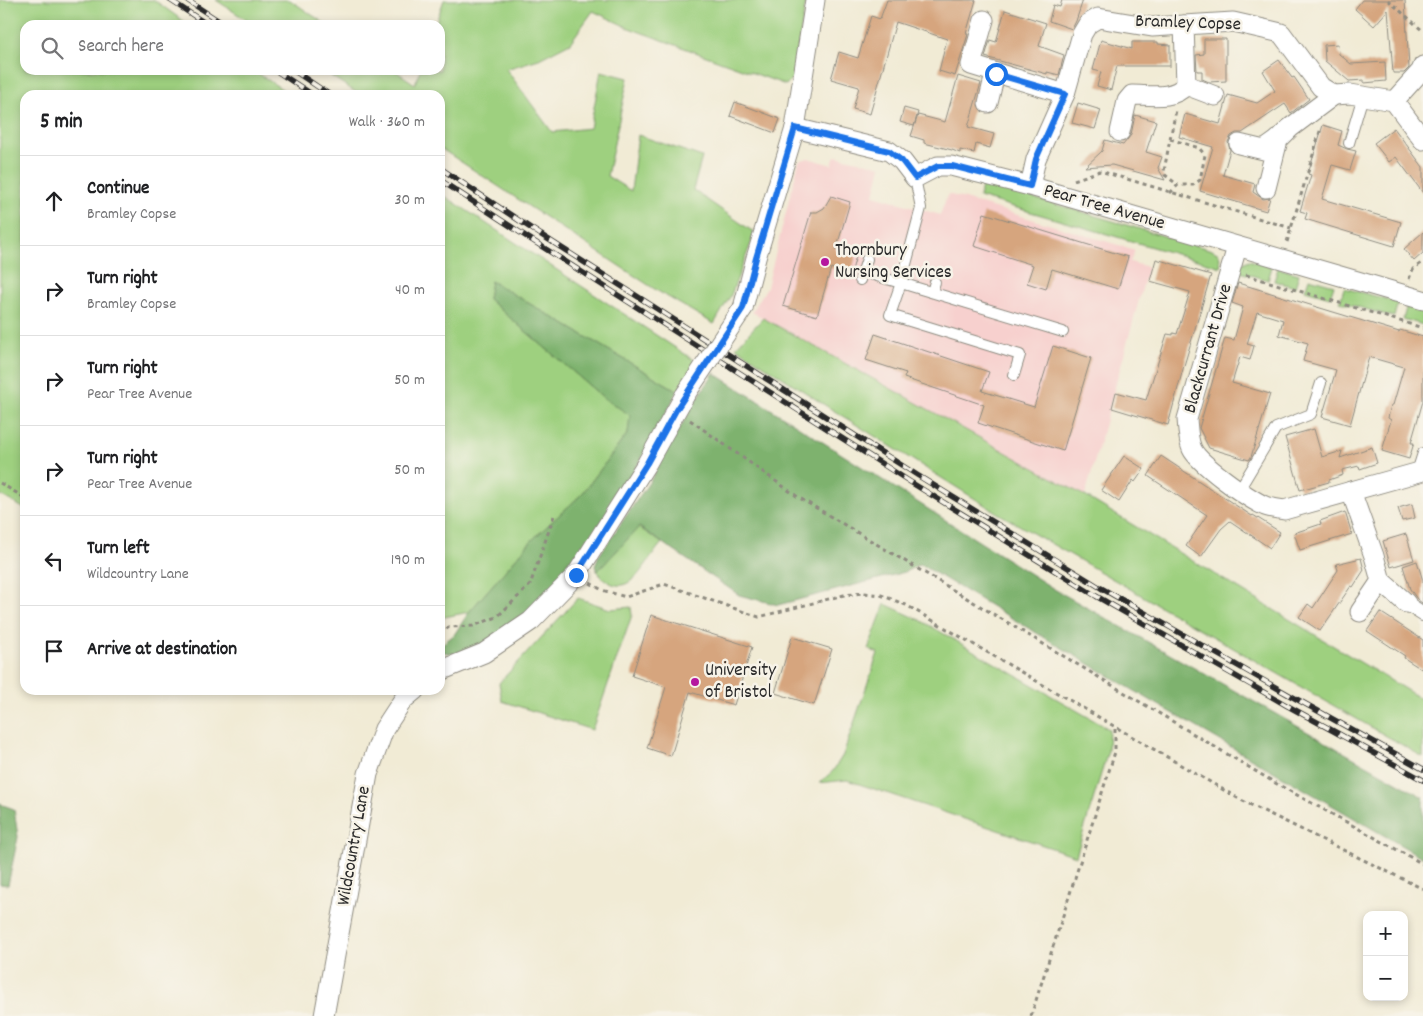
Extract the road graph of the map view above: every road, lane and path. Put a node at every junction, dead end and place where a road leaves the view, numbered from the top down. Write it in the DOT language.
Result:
graph roads {
  1 [pos="815,0"];
  2 [pos="1388,0"];
  3 [pos="984,20"];
  4 [pos="1184,25"];
  5 [pos="1423,31"];
  6 [pos="1423,66"];
  7 [pos="996,74"];
  8 [pos="1184,88"];
  9 [pos="1065,94"];
  10 [pos="1216,96"];
  11 [pos="1363,96"];
  12 [pos="1327,100"];
  13 [pos="1394,101"];
  14 [pos="988,103"];
  15 [pos="795,128"];
  16 [pos="1120,132"];
  17 [pos="1170,139"];
  18 [pos="1278,140"];
  19 [pos="1423,140"];
  20 [pos="1348,143"];
  21 [pos="1239,144"];
  22 [pos="915,178"];
  23 [pos="1071,181"];
  24 [pos="1178,185"];
  25 [pos="1030,186"];
  26 [pos="1266,188"];
  27 [pos="1170,193"];
  28 [pos="1291,228"];
  29 [pos="1237,247"];
  30 [pos="867,259"];
  31 [pos="1282,260"];
  32 [pos="1231,271"];
  33 [pos="901,283"];
  34 [pos="1423,300"];
  35 [pos="1423,328"];
  36 [pos="1063,332"];
  37 [pos="1014,374"];
  38 [pos="1321,383"];
  39 [pos="680,402"];
  40 [pos="1423,453"];
  41 [pos="1420,472"];
  42 [pos="0,483"];
  43 [pos="1239,490"];
  44 [pos="1351,491"];
  45 [pos="20,495"];
  46 [pos="555,513"];
  47 [pos="576,575"];
  48 [pos="1380,581"];
  49 [pos="1406,603"];
  50 [pos="1360,612"];
  51 [pos="1423,614"];
  52 [pos="445,630"];
  53 [pos="445,669"];
  54 [pos="409,695"];
  55 [pos="1115,726"];
  56 [pos="1423,864"];
  57 [pos="1423,889"];
  58 [pos="324,1016"];
  59 [pos="1031,1016"];
  1 -- 15 [label="street"];
  2 -- 5 [label="path"];
  3 -- 7 [label="street"];
  4 -- 8 [label="street"];
  4 -- 9 [label="street, Bramley Copse"];
  4 -- 12 [label="street, Bramley Copse"];
  6 -- 13 [label="street"];
  7 -- 9 [label="street"];
  7 -- 14 [label="street"];
  8 -- 10 [label="street"];
  8 -- 16 [label="street"];
  8 -- 17 [label="path"];
  9 -- 25 [label="street, Bramley Copse"];
  11 -- 12 [label="street"];
  11 -- 13 [label="street"];
  11 -- 20 [label="lane"];
  12 -- 18 [label="street"];
  12 -- 28 [label="path"];
  13 -- 19 [label="street"];
  15 -- 22 [label="street"];
  15 -- 39 [label="street, bridge"];
  17 -- 24 [label="path"];
  17 -- 24 [label="path"];
  18 -- 21 [label="street"];
  18 -- 26 [label="street"];
  22 -- 25 [label="street, Pear Tree Avenue"];
  22 -- 33 [label="lane"];
  23 -- 27 [label="path"];
  24 -- 27 [label="path"];
  25 -- 29 [label="street, Pear Tree Avenue"];
  27 -- 28 [label="path"];
  28 -- 31 [label="path"];
  29 -- 31 [label="street, Pear Tree Avenue"];
  29 -- 32 [label="street, Blackcurrant Drive"];
  30 -- 33 [label="lane"];
  31 -- 34 [label="street, Pear Tree Avenue"];
  32 -- 35 [label="path"];
  32 -- 43 [label="street, Blackcurrant Drive"];
  33 -- 36 [label="lane"];
  33 -- 37 [label="lane"];
  38 -- 43 [label="lane"];
  39 -- 47 [label="street"];
  39 -- 56 [label="path"];
  40 -- 41 [label="lane"];
  41 -- 44 [label="street, Blackcurrant Drive"];
  42 -- 45 [label="path"];
  43 -- 44 [label="street, Blackcurrant Drive"];
  44 -- 48 [label="street"];
  46 -- 52 [label="path"];
  47 -- 53 [label="street"];
  47 -- 55 [label="path"];
  48 -- 49 [label="street"];
  48 -- 50 [label="street"];
  49 -- 51 [label="street"];
  54 -- 58 [label="street, Wildcountry Lane"];
  55 -- 57 [label="path"];
  55 -- 59 [label="path"];
}
